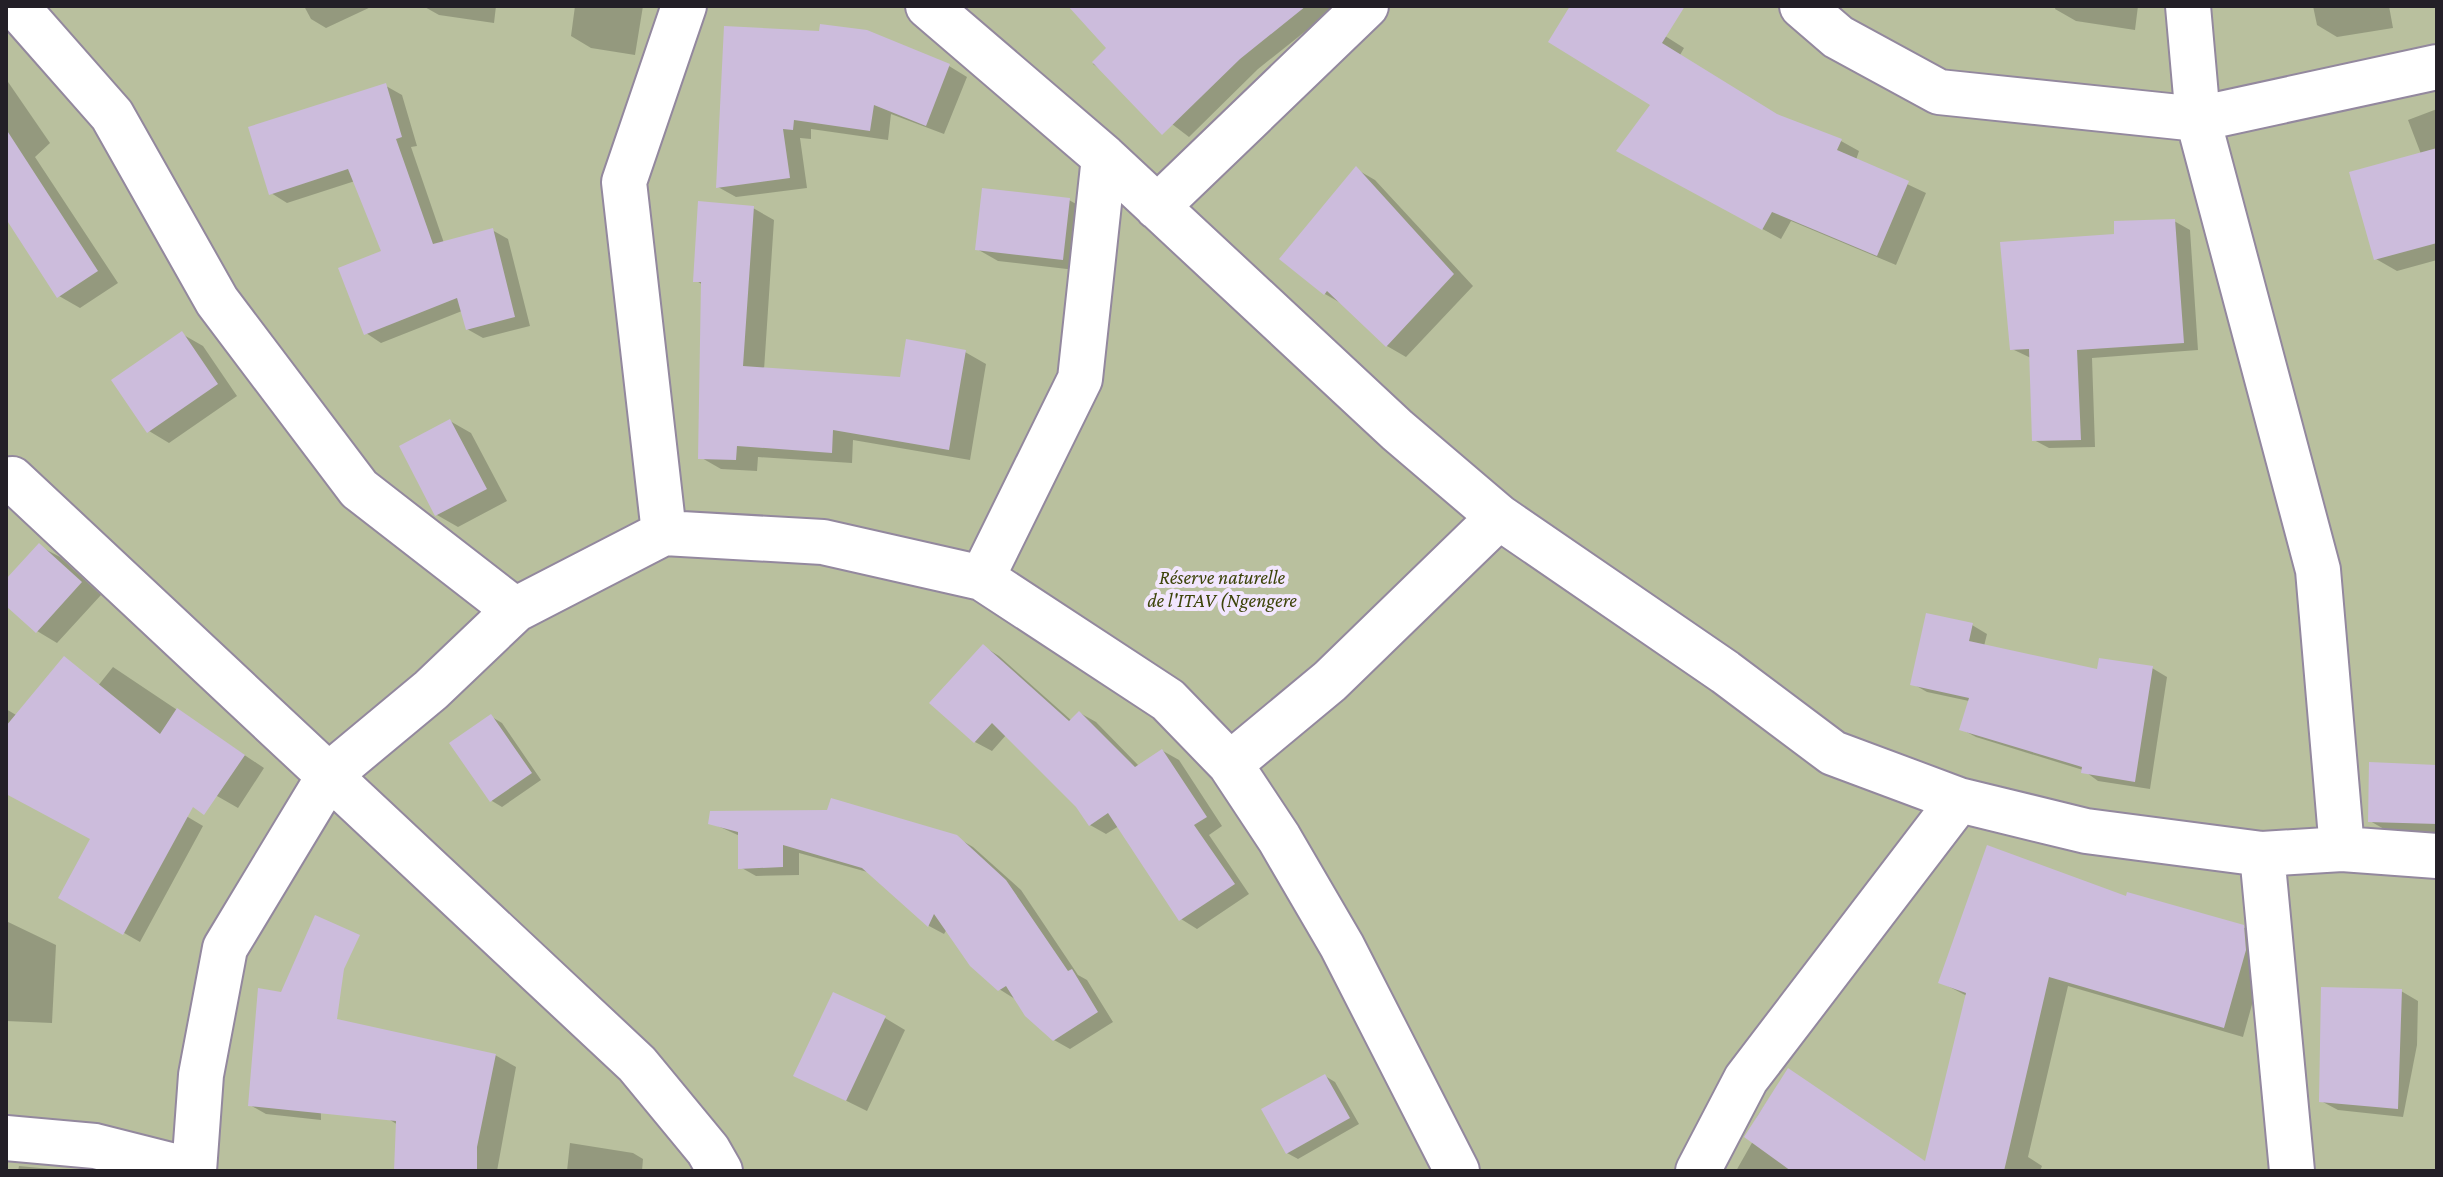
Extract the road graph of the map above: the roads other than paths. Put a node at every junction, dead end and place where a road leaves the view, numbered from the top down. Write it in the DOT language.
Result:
graph roads {
  1 [pos="16,6"];
  2 [pos="684,6"];
  3 [pos="928,6"];
  4 [pos="1366,6"];
  5 [pos="1802,6"];
  6 [pos="2188,6"];
  7 [pos="2437,67"];
  8 [pos="2198,119"];
  9 [pos="1104,157"];
  10 [pos="1157,207"];
  11 [pos="6,480"];
  12 [pos="1499,517"];
  13 [pos="664,533"];
  14 [pos="982,578"];
  15 [pos="515,610"];
  16 [pos="1230,764"];
  17 [pos="330,774"];
  18 [pos="1959,800"];
  19 [pos="2342,849"];
  20 [pos="2262,854"];
  21 [pos="2437,856"];
  22 [pos="6,1138"];
  23 [pos="194,1171"];
  24 [pos="720,1171"];
  25 [pos="1457,1171"];
  26 [pos="1698,1171"];
  27 [pos="2292,1171"];
  1 -- 15 [label="street"];
  2 -- 13 [label="street"];
  3 -- 9 [label="street"];
  4 -- 10 [label="street"];
  5 -- 8 [label="street"];
  6 -- 8 [label="street"];
  7 -- 8 [label="street"];
  8 -- 19 [label="street"];
  9 -- 10 [label="street"];
  9 -- 14 [label="street"];
  10 -- 12 [label="street"];
  11 -- 17 [label="street"];
  12 -- 16 [label="street"];
  12 -- 18 [label="street"];
  13 -- 14 [label="street"];
  13 -- 15 [label="street"];
  14 -- 16 [label="street"];
  15 -- 17 [label="street"];
  16 -- 25 [label="street"];
  17 -- 23 [label="street"];
  17 -- 24 [label="street"];
  18 -- 20 [label="street"];
  18 -- 26 [label="street"];
  19 -- 20 [label="street"];
  19 -- 21 [label="street"];
  20 -- 27 [label="street"];
  22 -- 23 [label="street"];
}
